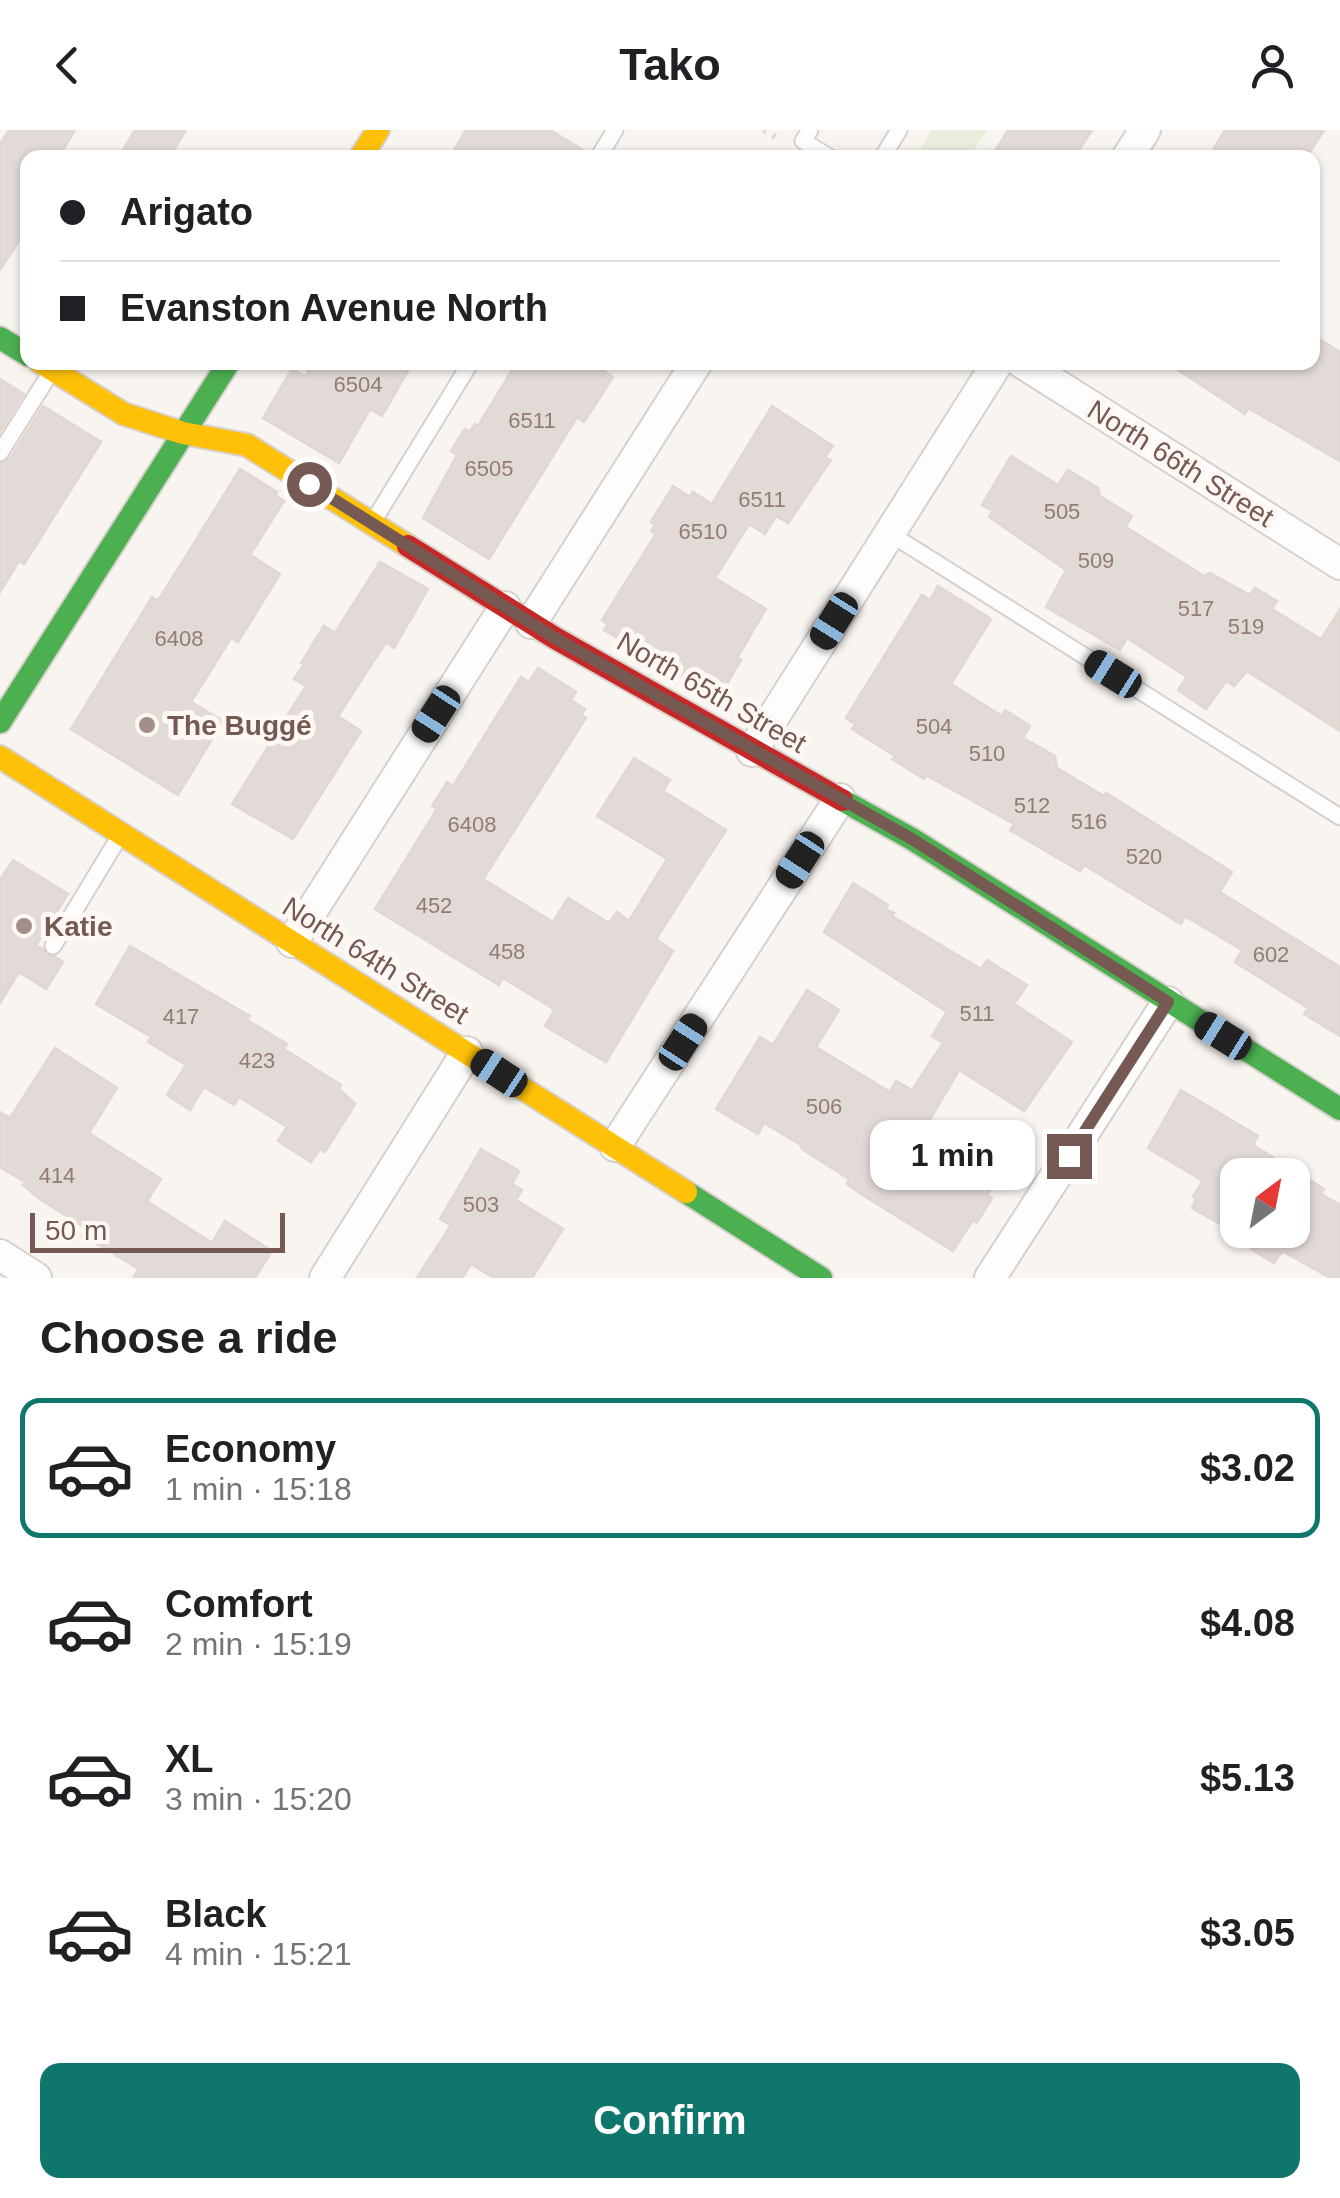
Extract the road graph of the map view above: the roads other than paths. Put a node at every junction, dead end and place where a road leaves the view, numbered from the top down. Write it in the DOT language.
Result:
graph roads {
  1 [pos="810,130"];
  2 [pos="819,150"];
  3 [pos="44,370"];
  4 [pos="52,370"];
  5 [pos="223,370"];
  6 [pos="467,370"];
  7 [pos="692,370"];
  8 [pos="993,370"];
  9 [pos="1034,370"];
  10 [pos="183,433"];
  11 [pos="0,453"];
  12 [pos="372,524"];
  13 [pos="889,533"];
  14 [pos="1340,564"];
  15 [pos="505,607"];
  16 [pos="531,623"];
  17 [pos="0,722"];
  18 [pos="752,751"];
  19 [pos="0,758"];
  20 [pos="840,798"];
  21 [pos="1340,817"];
  22 [pos="121,834"];
  23 [pos="292,942"];
  24 [pos="52,946"];
  25 [pos="1168,1002"];
  26 [pos="467,1052"];
  27 [pos="1340,1110"];
  28 [pos="616,1146"];
  29 [pos="0,1255"];
  30 [pos="36,1278"];
  31 [pos="325,1278"];
  32 [pos="820,1278"];
  33 [pos="990,1278"];
  1 -- 2 [label="lane"];
  3 -- 11 [label="lane"];
  4 -- 10 [label="street, North 65th Street"];
  5 -- 10 [label="street"];
  6 -- 12 [label="lane"];
  7 -- 16 [label="street"];
  8 -- 13 [label="street"];
  9 -- 14 [label="street, North 66th Street"];
  10 -- 12 [label="street, North 65th Street"];
  10 -- 17 [label="street"];
  12 -- 15 [label="street, North 65th Street"];
  13 -- 18 [label="street"];
  13 -- 21 [label="lane"];
  15 -- 16 [label="street, North 65th Street"];
  15 -- 23 [label="street"];
  16 -- 18 [label="street, North 65th Street"];
  18 -- 20 [label="street, North 65th Street"];
  19 -- 22 [label="street, North 64th Street"];
  20 -- 25 [label="street, North 65th Street"];
  20 -- 28 [label="street"];
  22 -- 23 [label="street, North 64th Street"];
  22 -- 24 [label="lane"];
  23 -- 26 [label="street, North 64th Street"];
  25 -- 27 [label="street, North 65th Street"];
  25 -- 33 [label="street"];
  26 -- 28 [label="street, North 64th Street"];
  26 -- 31 [label="street"];
  28 -- 32 [label="street, North 64th Street"];
  29 -- 30 [label="street"];
}
